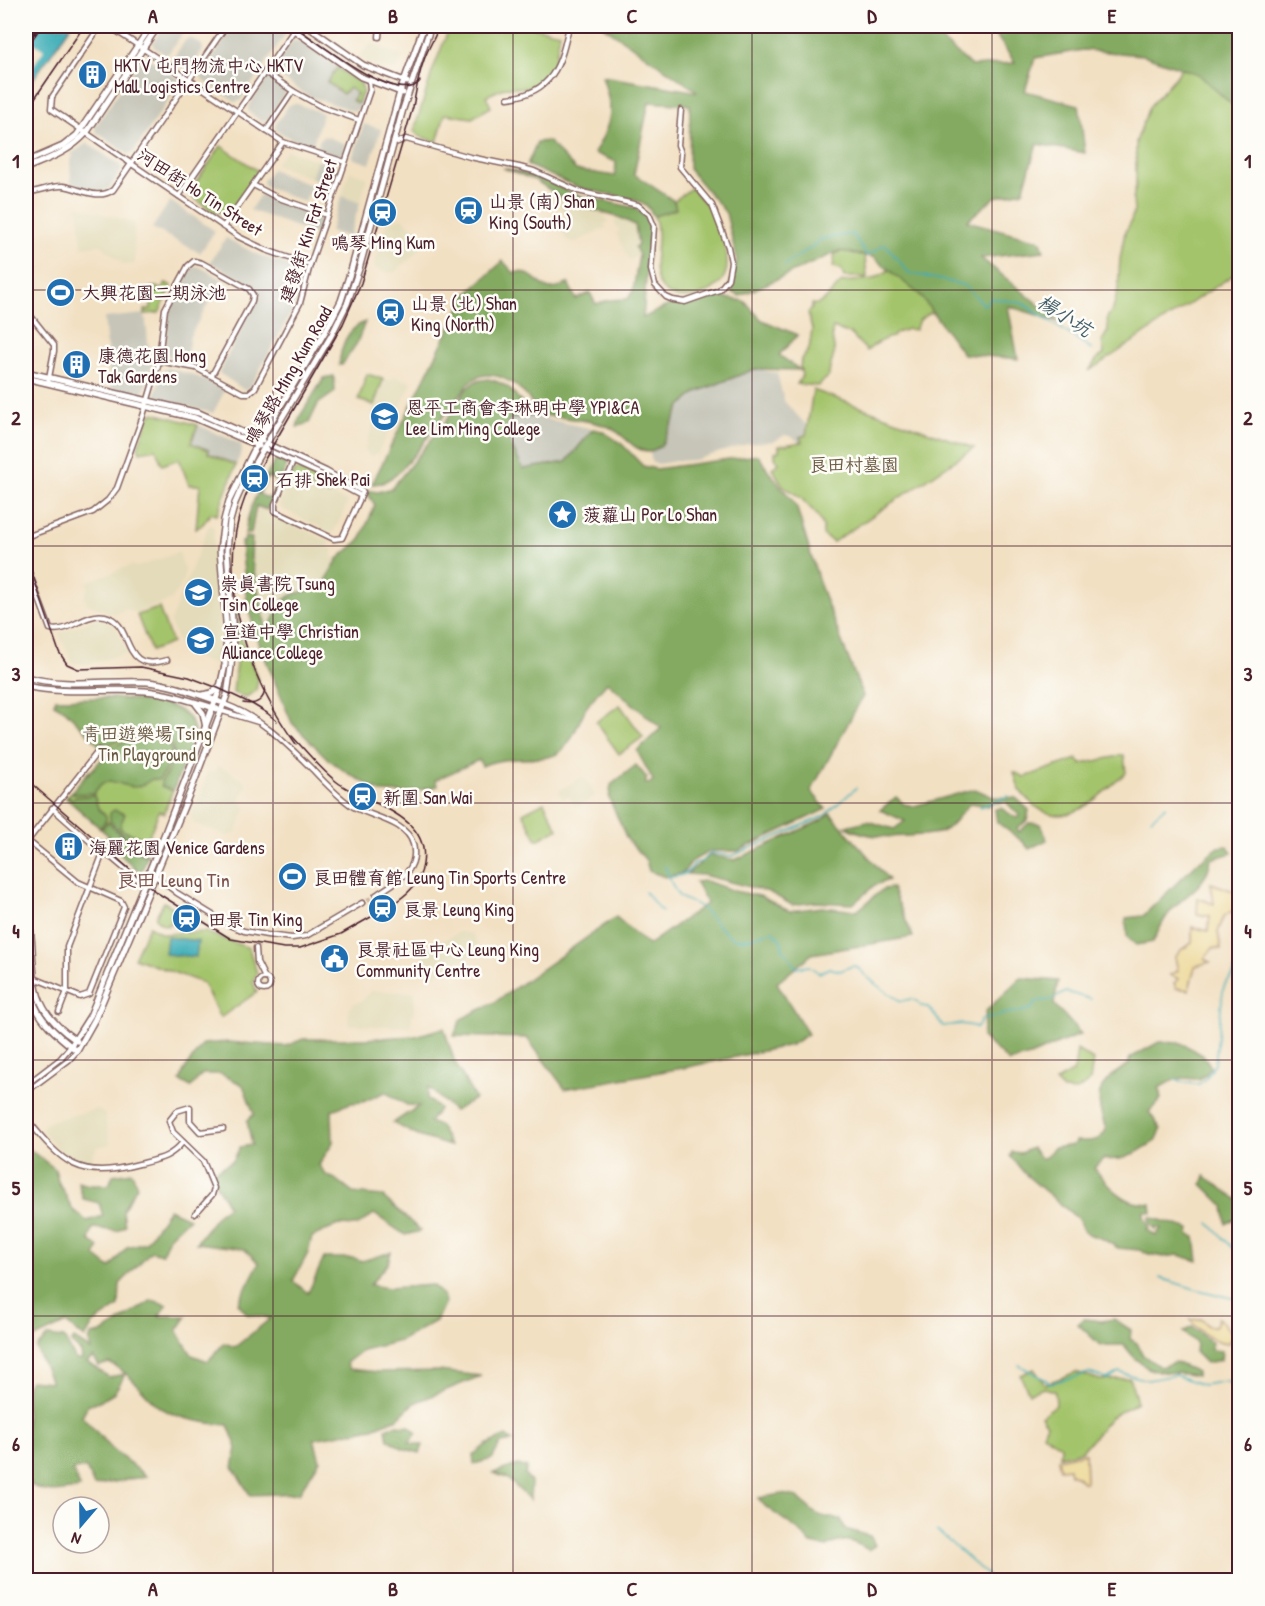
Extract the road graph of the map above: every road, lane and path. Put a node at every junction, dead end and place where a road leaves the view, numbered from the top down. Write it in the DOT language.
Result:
graph roads {
  1 [pos="100,26"];
  2 [pos="110,26"];
  3 [pos="151,26"];
  4 [pos="158,26"];
  5 [pos="226,26"];
  6 [pos="288,26"];
  7 [pos="307,26"];
  8 [pos="380,26"];
  9 [pos="424,26"];
  10 [pos="431,26"];
  11 [pos="569,26"];
  12 [pos="294,30"];
  13 [pos="379,37"];
  14 [pos="140,46"];
  15 [pos="265,72"];
  16 [pos="190,80"];
  17 [pos="369,80"];
  18 [pos="408,82"];
  19 [pos="387,87"];
  20 [pos="293,91"];
  21 [pos="400,92"];
  22 [pos="408,95"];
  23 [pos="508,98"];
  24 [pos="396,107"];
  25 [pos="681,110"];
  26 [pos="237,111"];
  27 [pos="359,120"];
  28 [pos="398,127"];
  29 [pos="84,131"];
  30 [pos="266,131"];
  31 [pos="406,139"];
  32 [pos="283,142"];
  33 [pos="393,145"];
  34 [pos="26,162"];
  35 [pos="345,162"];
  36 [pos="132,164"];
  37 [pos="26,168"];
  38 [pos="253,184"];
  39 [pos="26,192"];
  40 [pos="179,196"];
  41 [pos="327,215"];
  42 [pos="223,227"];
  43 [pos="310,265"];
  44 [pos="26,310"];
  45 [pos="159,361"];
  46 [pos="26,372"];
  47 [pos="212,375"];
  48 [pos="26,378"];
  49 [pos="48,380"];
  50 [pos="147,404"];
  51 [pos="271,422"];
  52 [pos="242,432"];
  53 [pos="258,443"];
  54 [pos="265,446"];
  55 [pos="293,461"];
  56 [pos="362,494"];
  57 [pos="26,537"];
  58 [pos="26,564"];
  59 [pos="167,660"];
  60 [pos="26,677"];
  61 [pos="221,685"];
  62 [pos="26,686"];
  63 [pos="201,695"];
  64 [pos="217,701"];
  65 [pos="195,702"];
  66 [pos="224,704"];
  67 [pos="214,708"];
  68 [pos="222,711"];
  69 [pos="259,722"];
  70 [pos="206,729"];
  71 [pos="99,750"];
  72 [pos="52,808"];
  73 [pos="26,841"];
  74 [pos="103,853"];
  75 [pos="149,870"];
  76 [pos="156,876"];
  77 [pos="139,881"];
  78 [pos="89,888"];
  79 [pos="376,895"];
  80 [pos="362,903"];
  81 [pos="26,912"];
  82 [pos="26,939"];
  83 [pos="256,948"];
  84 [pos="34,978"];
  85 [pos="265,978"];
  86 [pos="27,983"];
  87 [pos="67,992"];
  88 [pos="59,1012"];
  89 [pos="79,1041"];
  90 [pos="71,1046"];
  91 [pos="76,1051"];
  92 [pos="26,1085"];
  93 [pos="26,1092"];
  94 [pos="26,1118"];
  95 [pos="223,1129"];
  96 [pos="183,1142"];
  97 [pos="195,1214"];
  1 -- 29 [label="street, 河田街 Ho Tin Street"];
  2 -- 14 [label="street"];
  3 -- 14 [label="main road"];
  4 -- 14 [label="main road"];
  5 -- 16 [label="street"];
  6 -- 12 [label="main road"];
  7 -- 18 [label="main road"];
  8 -- 13 [label="street"];
  9 -- 18 [label="main road"];
  10 -- 18 [label="main road"];
  11 -- 23 [label="street"];
  12 -- 15 [label="street"];
  12 -- 17 [label="main road"];
  14 -- 16 [label="street"];
  14 -- 29 [label="main road"];
  15 -- 20 [label="street"];
  15 -- 26 [label="street"];
  16 -- 26 [label="street"];
  16 -- 36 [label="street"];
  17 -- 19 [label="main road"];
  17 -- 27 [label="street, 建發街 Kin Fat Street"];
  18 -- 21 [label="main road, 鳴琴路 Ming Kum Road"];
  18 -- 22 [label="main road, 鳴琴路 Ming Kum Road"];
  19 -- 21 [label="main road"];
  19 -- 24 [label="main road"];
  20 -- 27 [label="street"];
  20 -- 30 [label="street"];
  21 -- 22 [label="main road"];
  21 -- 24 [label="main road, 鳴琴路 Ming Kum Road"];
  22 -- 28 [label="main road, 鳴琴路 Ming Kum Road"];
  24 -- 51 [label="main road, 鳴琴路 Ming Kum Road"];
  25 -- 31 [label="street"];
  26 -- 30 [label="street"];
  26 -- 40 [label="street"];
  27 -- 35 [label="street, 建發街 Kin Fat Street"];
  28 -- 31 [label="street"];
  28 -- 33 [label="main road, 鳴琴路 Ming Kum Road"];
  29 -- 34 [label="main road"];
  29 -- 36 [label="street, 河田街 Ho Tin Street"];
  29 -- 37 [label="main road"];
  30 -- 32 [label="street"];
  31 -- 33 [label="street"];
  32 -- 35 [label="street"];
  32 -- 38 [label="street"];
  33 -- 54 [label="main road, 鳴琴路 Ming Kum Road"];
  35 -- 41 [label="street, 建發街 Kin Fat Street"];
  36 -- 39 [label="street"];
  36 -- 40 [label="street, 河田街 Ho Tin Street"];
  38 -- 41 [label="street"];
  38 -- 42 [label="street"];
  40 -- 42 [label="street, 河田街 Ho Tin Street"];
  41 -- 43 [label="street, 建發街 Kin Fat Street"];
  42 -- 43 [label="street, 河田街 Ho Tin Street"];
  43 -- 47 [label="street, 建發街 Kin Fat Street"];
  44 -- 49 [label="street"];
  45 -- 47 [label="street, 建發街 Kin Fat Street"];
  45 -- 47 [label="street"];
  45 -- 50 [label="street"];
  46 -- 49 [label="main road"];
  48 -- 49 [label="main road"];
  49 -- 50 [label="main road"];
  50 -- 52 [label="main road"];
  50 -- 53 [label="main road"];
  50 -- 57 [label="street"];
  51 -- 52 [label="main road"];
  51 -- 53 [label="main road, 鳴琴路 Ming Kum Road"];
  52 -- 53 [label="main road"];
  53 -- 54 [label="main road"];
  53 -- 61 [label="main road, 鳴琴路 Ming Kum Road"];
  54 -- 55 [label="street"];
  54 -- 56 [label="street"];
  54 -- 66 [label="main road, 鳴琴路 Ming Kum Road"];
  55 -- 56 [label="street"];
  55 -- 56 [label="street"];
  58 -- 59 [label="street"];
  60 -- 63 [label="main road"];
  61 -- 63 [label="main road"];
  61 -- 64 [label="main road, 鳴琴路 Ming Kum Road"];
  62 -- 65 [label="main road"];
  63 -- 64 [label="main road"];
  64 -- 66 [label="main road"];
  64 -- 67 [label="main road, 鳴琴路 Ming Kum Road"];
  65 -- 67 [label="main road"];
  65 -- 70 [label="main road"];
  66 -- 68 [label="main road, 鳴琴路 Ming Kum Road"];
  66 -- 69 [label="street"];
  67 -- 68 [label="main road"];
  67 -- 70 [label="main road, 鳴琴路 Ming Kum Road"];
  68 -- 69 [label="street"];
  68 -- 76 [label="main road, 鳴琴路 Ming Kum Road"];
  69 -- 79 [label="street"];
  70 -- 75 [label="main road, 鳴琴路 Ming Kum Road"];
  71 -- 72 [label="street"];
  72 -- 73 [label="street"];
  72 -- 74 [label="street"];
  73 -- 78 [label="street"];
  74 -- 77 [label="street"];
  74 -- 78 [label="street"];
  75 -- 76 [label="street"];
  75 -- 89 [label="main road, 鳴琴路 Ming Kum Road"];
  76 -- 80 [label="street"];
  76 -- 89 [label="main road, 鳴琴路 Ming Kum Road"];
  78 -- 87 [label="street"];
  78 -- 87 [label="street"];
  81 -- 84 [label="main road"];
  82 -- 86 [label="main road"];
  83 -- 85 [label="street"];
  84 -- 87 [label="street"];
  84 -- 89 [label="main road"];
  86 -- 90 [label="main road"];
  87 -- 88 [label="street"];
  89 -- 90 [label="main road, 鳴琴路 Ming Kum Road"];
  89 -- 91 [label="main road, 鳴琴路 Ming Kum Road"];
  90 -- 91 [label="main road"];
  90 -- 92 [label="street"];
  91 -- 93 [label="street"];
  94 -- 96 [label="street"];
  95 -- 96 [label="street"];
  96 -- 97 [label="street"];
}
